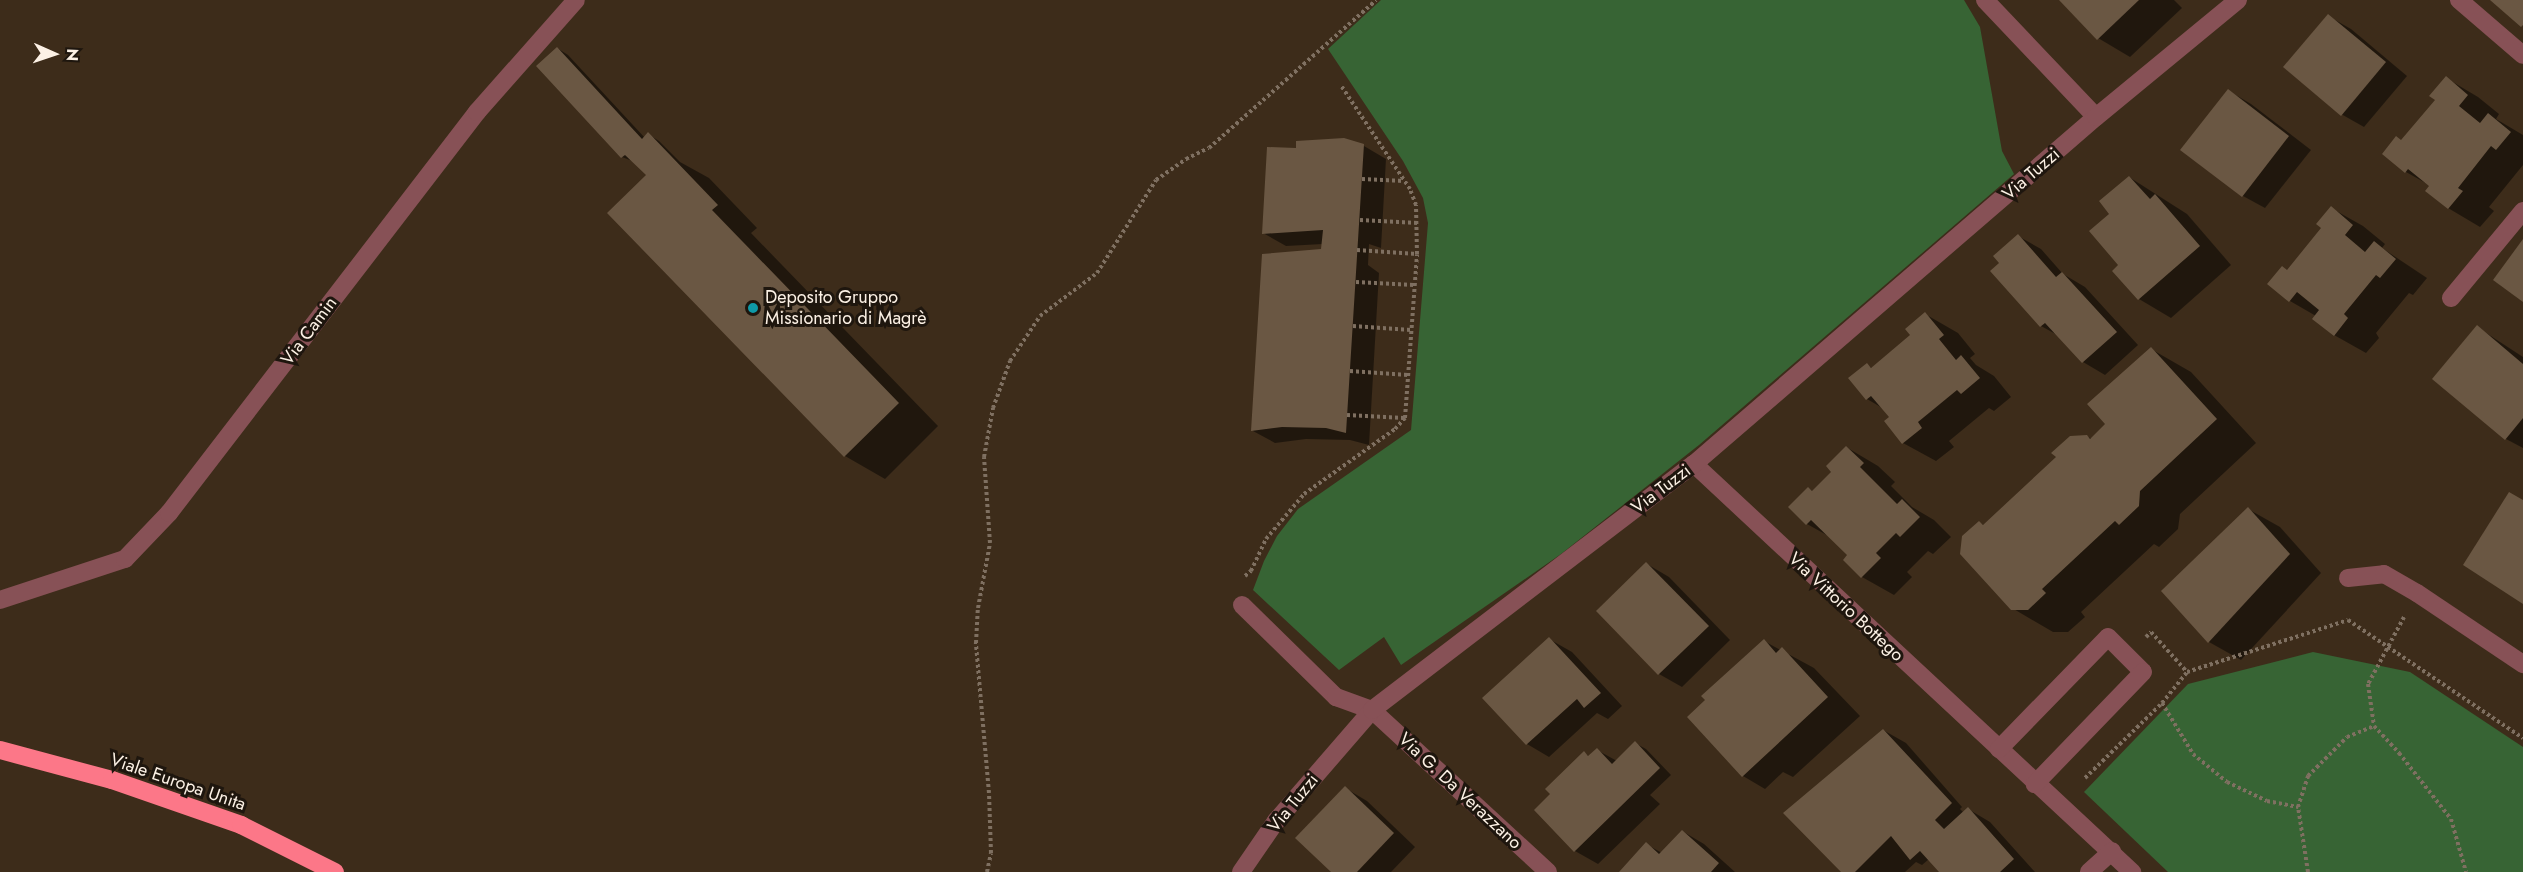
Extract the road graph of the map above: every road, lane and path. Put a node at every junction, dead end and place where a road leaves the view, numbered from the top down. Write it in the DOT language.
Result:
graph roads {
  1 [pos="576,0"];
  2 [pos="1376,0"];
  3 [pos="1985,0"];
  4 [pos="2238,0"];
  5 [pos="2459,0"];
  6 [pos="2523,55"];
  7 [pos="1342,87"];
  8 [pos="2096,117"];
  9 [pos="1362,179"];
  10 [pos="1404,181"];
  11 [pos="2523,211"];
  12 [pos="1360,220"];
  13 [pos="1418,224"];
  14 [pos="1357,250"];
  15 [pos="1417,254"];
  16 [pos="1356,282"];
  17 [pos="1414,285"];
  18 [pos="2451,298"];
  19 [pos="1353,326"];
  20 [pos="1411,330"];
  21 [pos="1350,371"];
  22 [pos="1408,375"];
  23 [pos="1347,415"];
  24 [pos="1405,418"];
  25 [pos="1694,464"];
  26 [pos="2348,578"];
  27 [pos="1242,579"];
  28 [pos="2417,593"];
  29 [pos="0,600"];
  30 [pos="1242,605"];
  31 [pos="2388,647"];
  32 [pos="2523,664"];
  33 [pos="2162,703"];
  34 [pos="1372,710"];
  35 [pos="2374,726"];
  36 [pos="2523,738"];
  37 [pos="1999,749"];
  38 [pos="0,750"];
  39 [pos="2035,784"];
  40 [pos="2057,804"];
  41 [pos="2298,807"];
  42 [pos="2112,851"];
  43 [pos="335,872"];
  44 [pos="987,872"];
  45 [pos="1241,872"];
  46 [pos="1548,872"];
  47 [pos="2089,872"];
  48 [pos="2132,872"];
  49 [pos="2308,872"];
  50 [pos="2466,872"];
  1 -- 29 [label="street, Via Camin"];
  2 -- 44 [label="path"];
  3 -- 8 [label="street"];
  4 -- 8 [label="street, Via Tuzzi"];
  5 -- 6 [label="street"];
  7 -- 10 [label="path"];
  8 -- 25 [label="street, Via Tuzzi"];
  9 -- 10 [label="path"];
  10 -- 13 [label="path"];
  11 -- 18 [label="street"];
  12 -- 13 [label="path"];
  13 -- 15 [label="path"];
  14 -- 15 [label="path"];
  15 -- 17 [label="path"];
  16 -- 17 [label="path"];
  17 -- 20 [label="path"];
  19 -- 20 [label="path"];
  20 -- 22 [label="path"];
  21 -- 22 [label="path"];
  22 -- 24 [label="path"];
  23 -- 24 [label="path"];
  24 -- 27 [label="path"];
  25 -- 34 [label="street, Via Tuzzi"];
  25 -- 37 [label="street, Via Vittorio Bottego"];
  26 -- 28 [label="street"];
  28 -- 31 [label="path"];
  28 -- 32 [label="street"];
  30 -- 34 [label="street"];
  31 -- 33 [label="path"];
  31 -- 35 [label="path"];
  31 -- 36 [label="path"];
  33 -- 40 [label="path"];
  33 -- 41 [label="path"];
  34 -- 45 [label="street, Via Tuzzi"];
  34 -- 46 [label="street, Via G. Da Verazzano"];
  35 -- 41 [label="path"];
  35 -- 50 [label="path"];
  37 -- 39 [label="street, Via Vittorio Bottego"];
  37 -- 39 [label="street"];
  38 -- 43 [label="highway, Viale Europa Unita"];
  39 -- 40 [label="street, Via Vittorio Bottego"];
  40 -- 42 [label="street, Via Vittorio Bottego"];
  41 -- 49 [label="path"];
  42 -- 47 [label="street"];
  42 -- 48 [label="street, Via Vittorio Bottego"];
}
